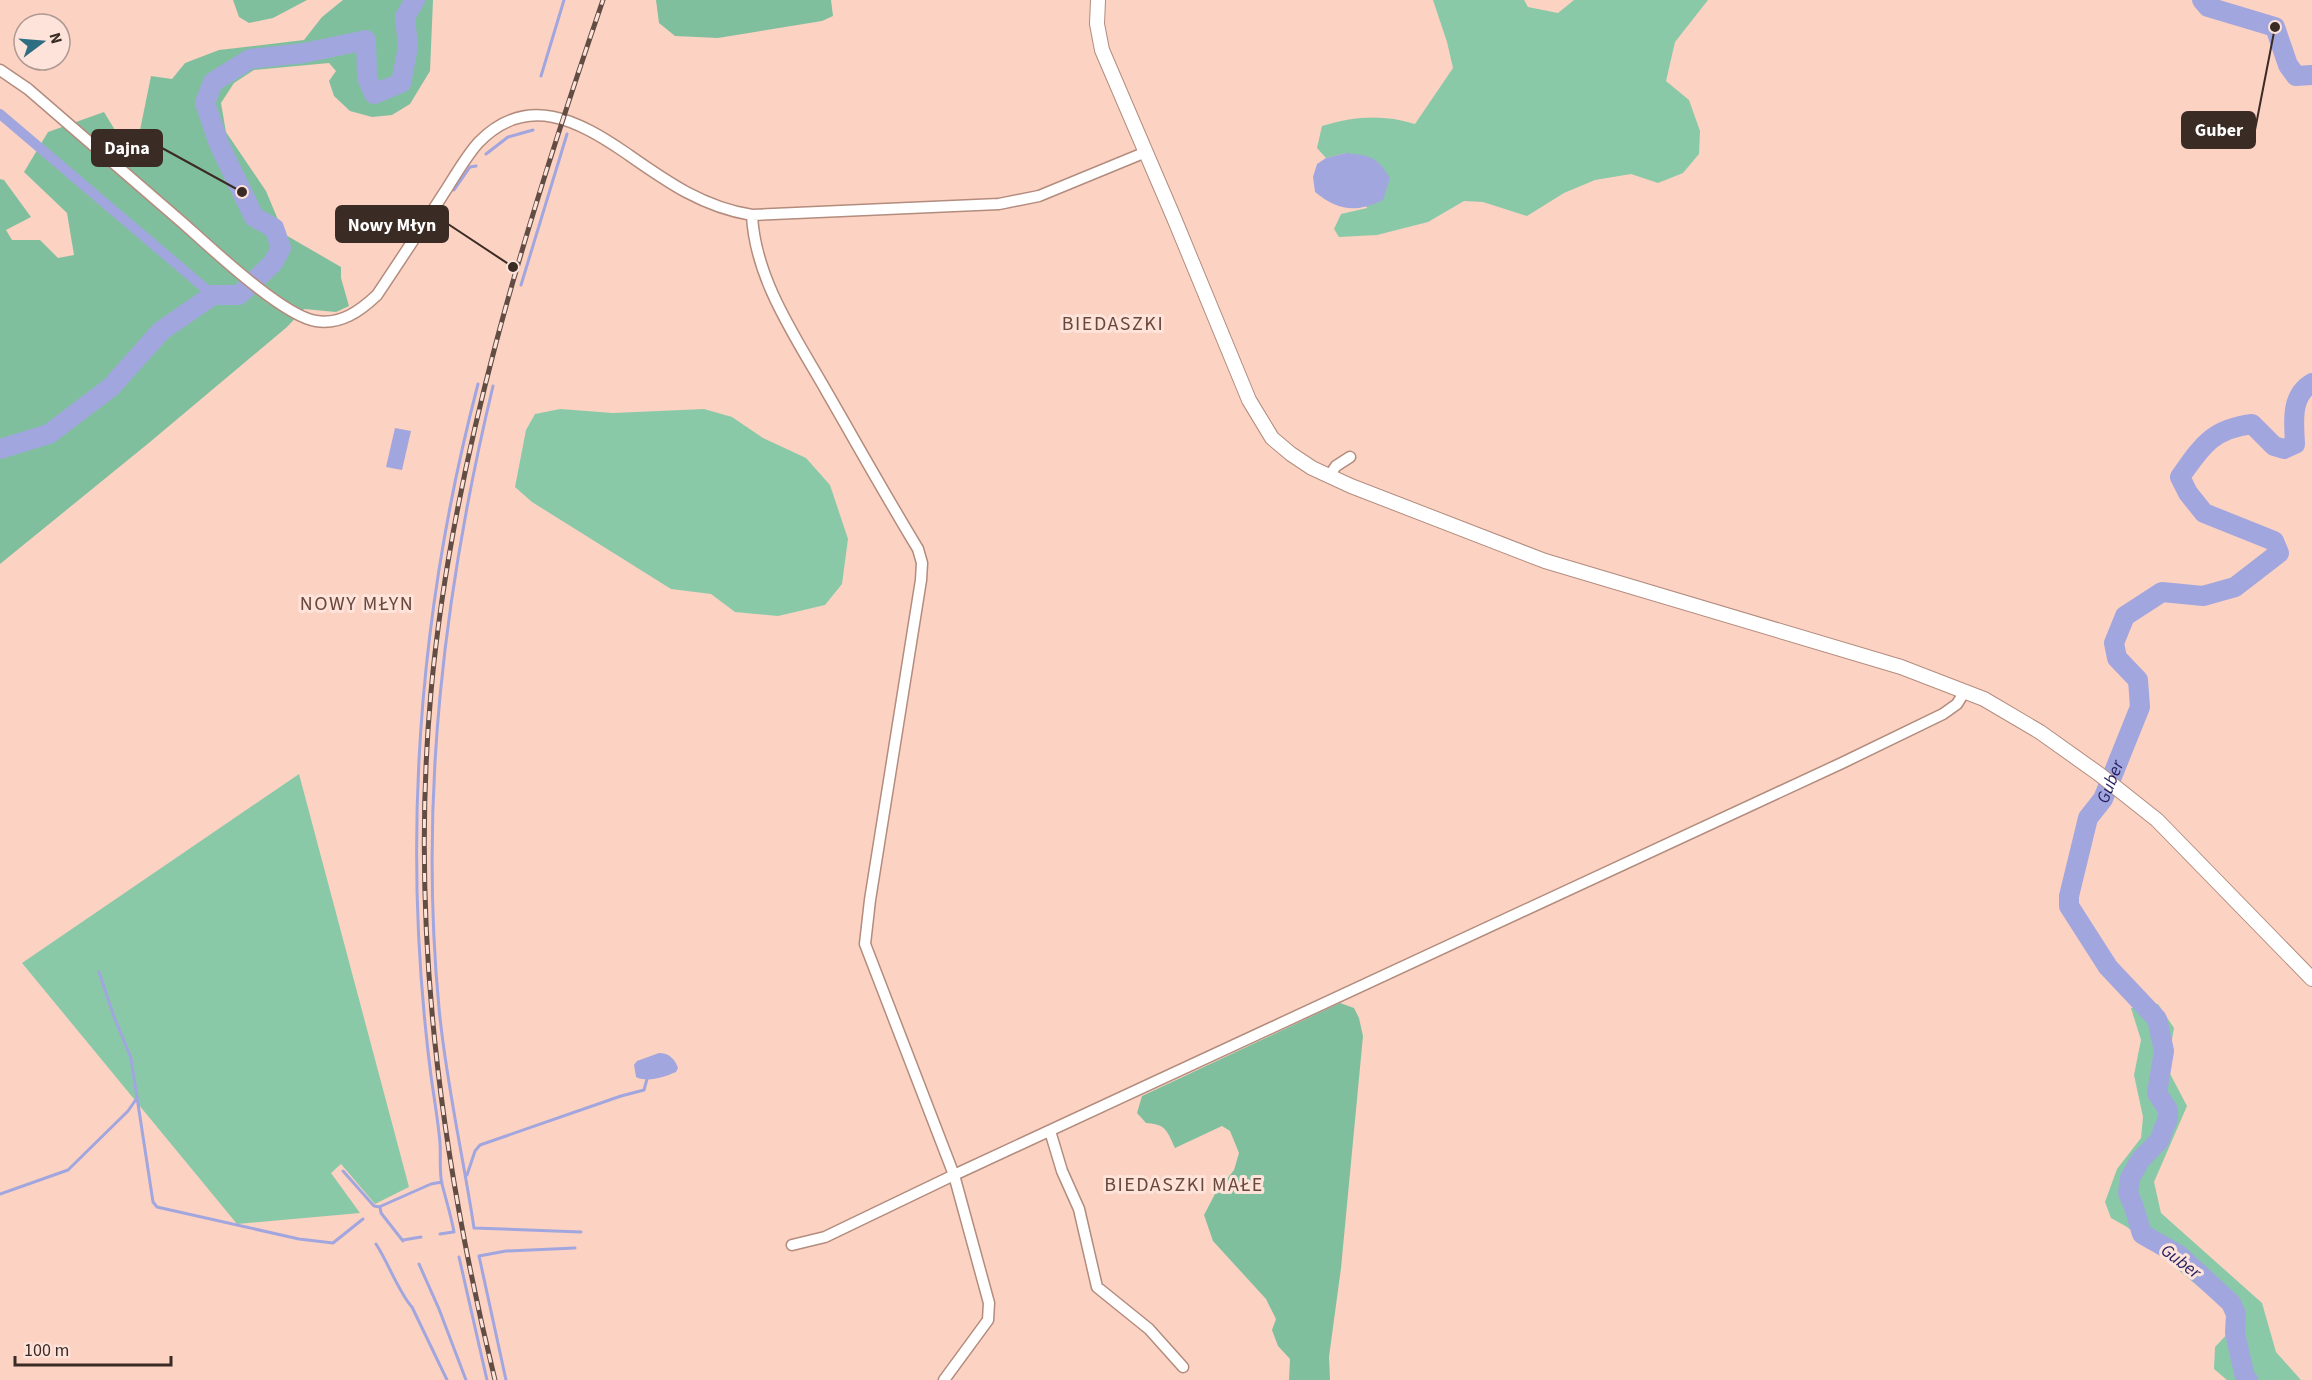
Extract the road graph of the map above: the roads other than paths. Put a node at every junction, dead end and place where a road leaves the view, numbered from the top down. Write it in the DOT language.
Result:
graph roads {
  1 [pos="1098,0"];
  2 [pos="0,70"];
  3 [pos="1146,152"];
  4 [pos="752,215"];
  5 [pos="1350,457"];
  6 [pos="1329,476"];
  7 [pos="1965,691"];
  8 [pos="2312,979"];
  9 [pos="1050,1131"];
  10 [pos="954,1175"];
  11 [pos="792,1245"];
  12 [pos="1183,1367"];
  13 [pos="944,1380"];
  1 -- 3 [label="main road"];
  2 -- 4 [label="street"];
  3 -- 4 [label="street"];
  3 -- 6 [label="main road"];
  4 -- 10 [label="street"];
  5 -- 6 [label="street"];
  6 -- 7 [label="main road"];
  7 -- 8 [label="main road"];
  7 -- 9 [label="street"];
  9 -- 10 [label="street"];
  9 -- 12 [label="street"];
  10 -- 11 [label="street"];
  10 -- 13 [label="street"];
}
